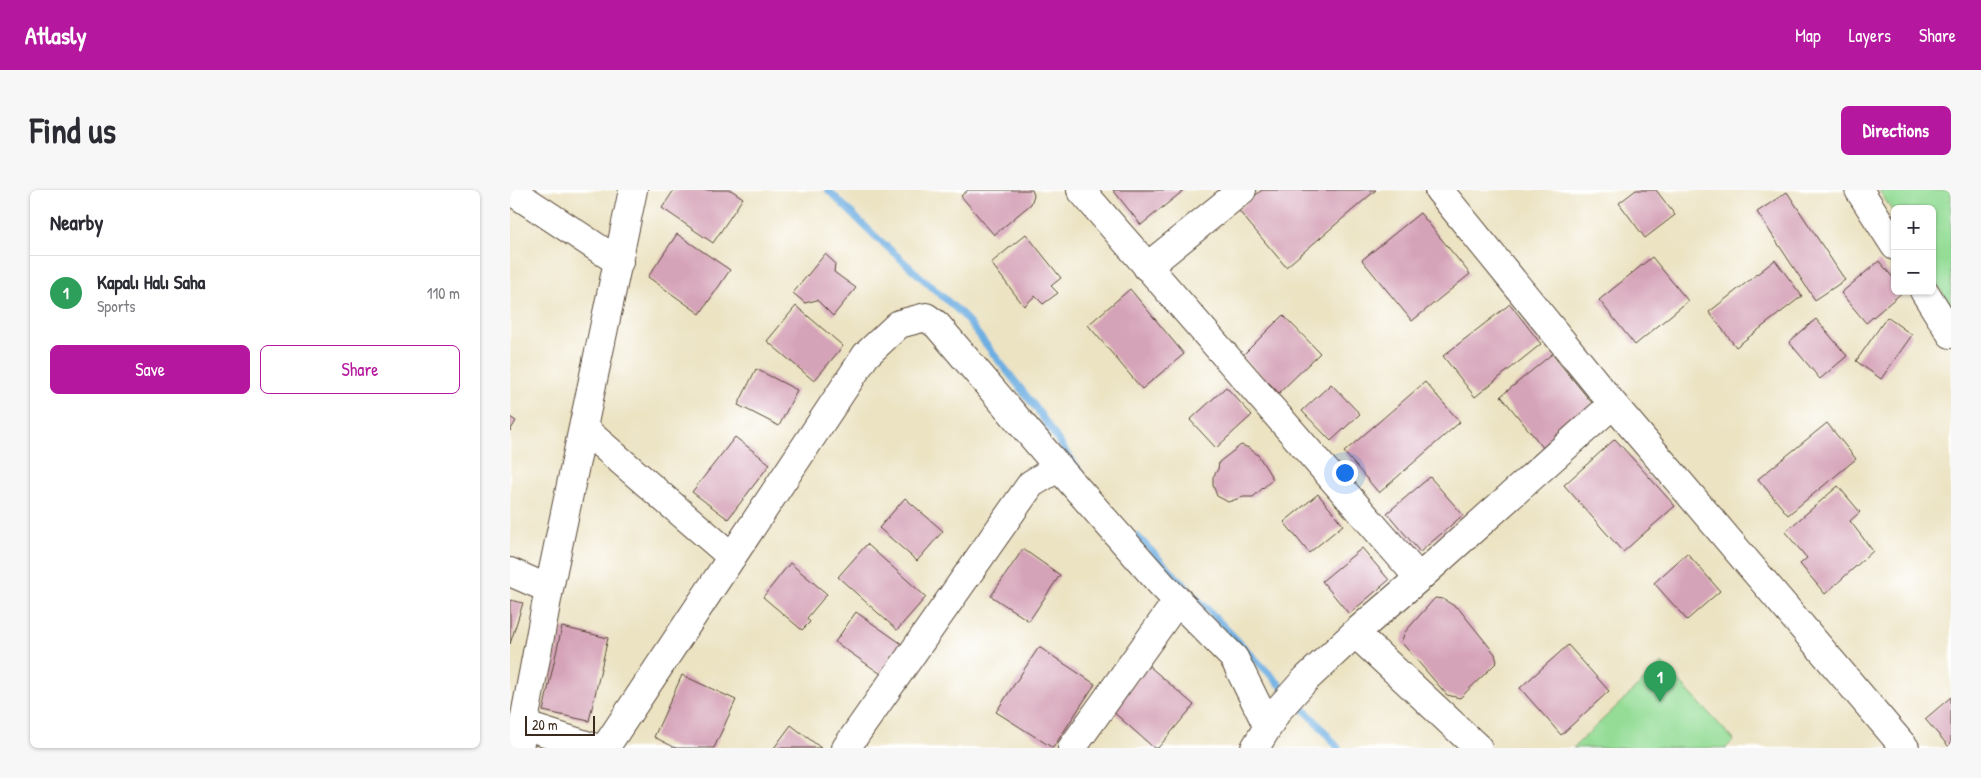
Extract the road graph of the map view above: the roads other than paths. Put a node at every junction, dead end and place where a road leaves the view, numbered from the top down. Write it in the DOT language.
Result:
graph roads {
  1 [pos="510,190"];
  2 [pos="633,190"];
  3 [pos="1081,190"];
  4 [pos="1242,190"];
  5 [pos="1859,190"];
  6 [pos="1443,192"];
  7 [pos="1891,240"];
  8 [pos="619,262"];
  9 [pos="1147,267"];
  10 [pos="1927,295"];
  11 [pos="1951,334"];
  12 [pos="1613,404"];
  13 [pos="584,429"];
  14 [pos="1059,467"];
  15 [pos="732,557"];
  16 [pos="510,572"];
  17 [pos="1420,578"];
  18 [pos="549,589"];
  19 [pos="1178,600"];
  20 [pos="1354,633"];
  21 [pos="1267,728"];
  22 [pos="521,737"];
  23 [pos="596,748"];
  24 [pos="606,748"];
  25 [pos="846,748"];
  26 [pos="1072,748"];
  27 [pos="1478,748"];
  28 [pos="1905,748"];
  1 -- 8 [label="street"];
  2 -- 8 [label="street"];
  3 -- 9 [label="street"];
  4 -- 9 [label="street"];
  5 -- 7 [label="street"];
  6 -- 12 [label="street"];
  8 -- 13 [label="street"];
  9 -- 17 [label="street"];
  10 -- 11 [label="street"];
  12 -- 17 [label="street"];
  12 -- 28 [label="street"];
  13 -- 15 [label="street"];
  13 -- 18 [label="street"];
  14 -- 15 [label="street"];
  14 -- 19 [label="street"];
  14 -- 25 [label="street"];
  15 -- 24 [label="street"];
  16 -- 18 [label="street"];
  17 -- 20 [label="street"];
  18 -- 22 [label="street"];
  19 -- 21 [label="street"];
  19 -- 26 [label="street"];
  20 -- 21 [label="street"];
  20 -- 27 [label="street"];
  22 -- 23 [label="street"];
}
